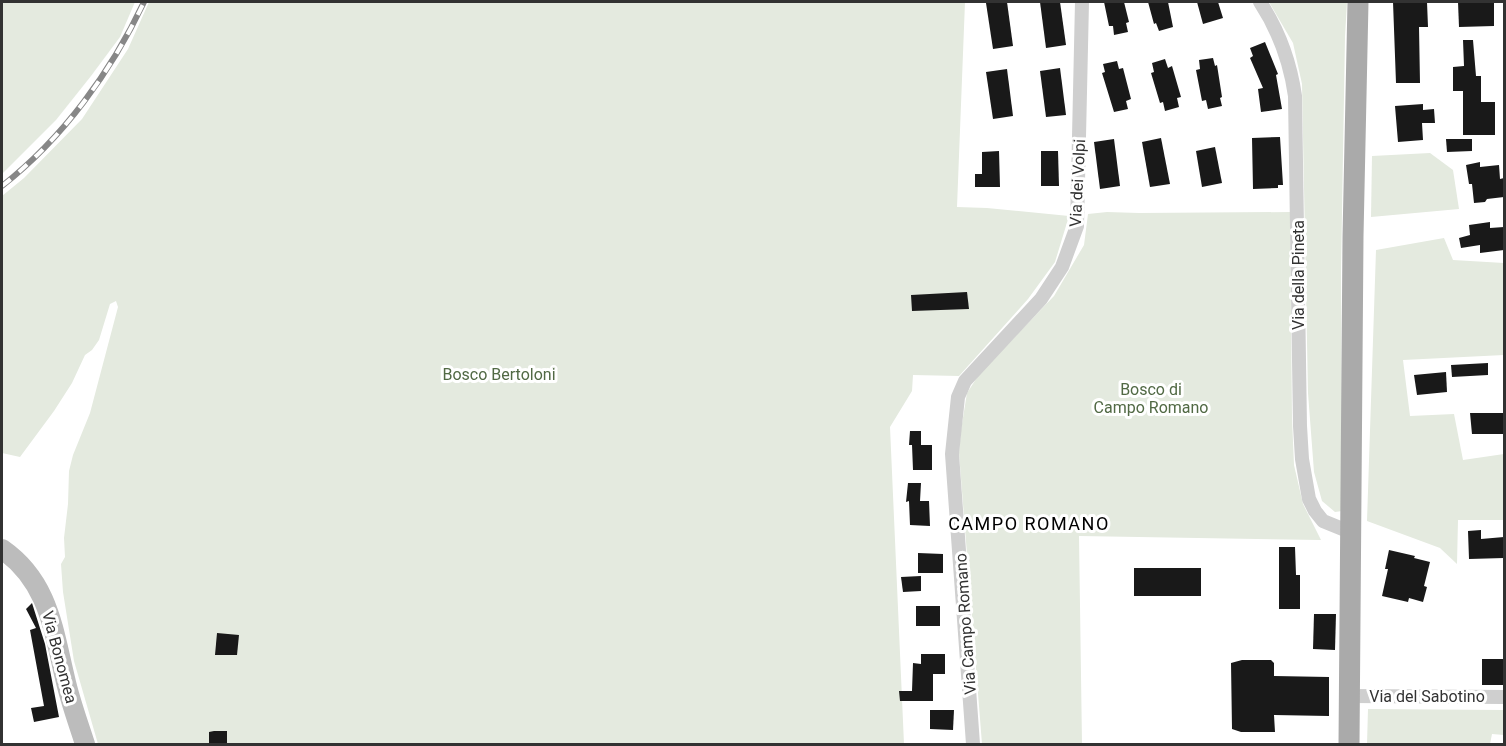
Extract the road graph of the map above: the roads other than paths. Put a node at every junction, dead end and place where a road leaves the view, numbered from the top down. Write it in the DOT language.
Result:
graph roads {
  1 [pos="1082,2"];
  2 [pos="1260,2"];
  3 [pos="1358,2"];
  4 [pos="958,397"];
  5 [pos="1350,532"];
  6 [pos="2,549"];
  7 [pos="1349,696"];
  8 [pos="1504,697"];
  9 [pos="85,744"];
  10 [pos="973,744"];
  11 [pos="1349,744"];
  1 -- 4 [label="street, Via dei Volpi"];
  2 -- 5 [label="street, Via della Pineta"];
  3 -- 5 [label="main road"];
  4 -- 10 [label="street, Via Campo Romano"];
  5 -- 7 [label="main road"];
  6 -- 9 [label="street, Via Bonomea"];
  7 -- 8 [label="street, Via del Sabotino"];
  7 -- 11 [label="main road"];
}
